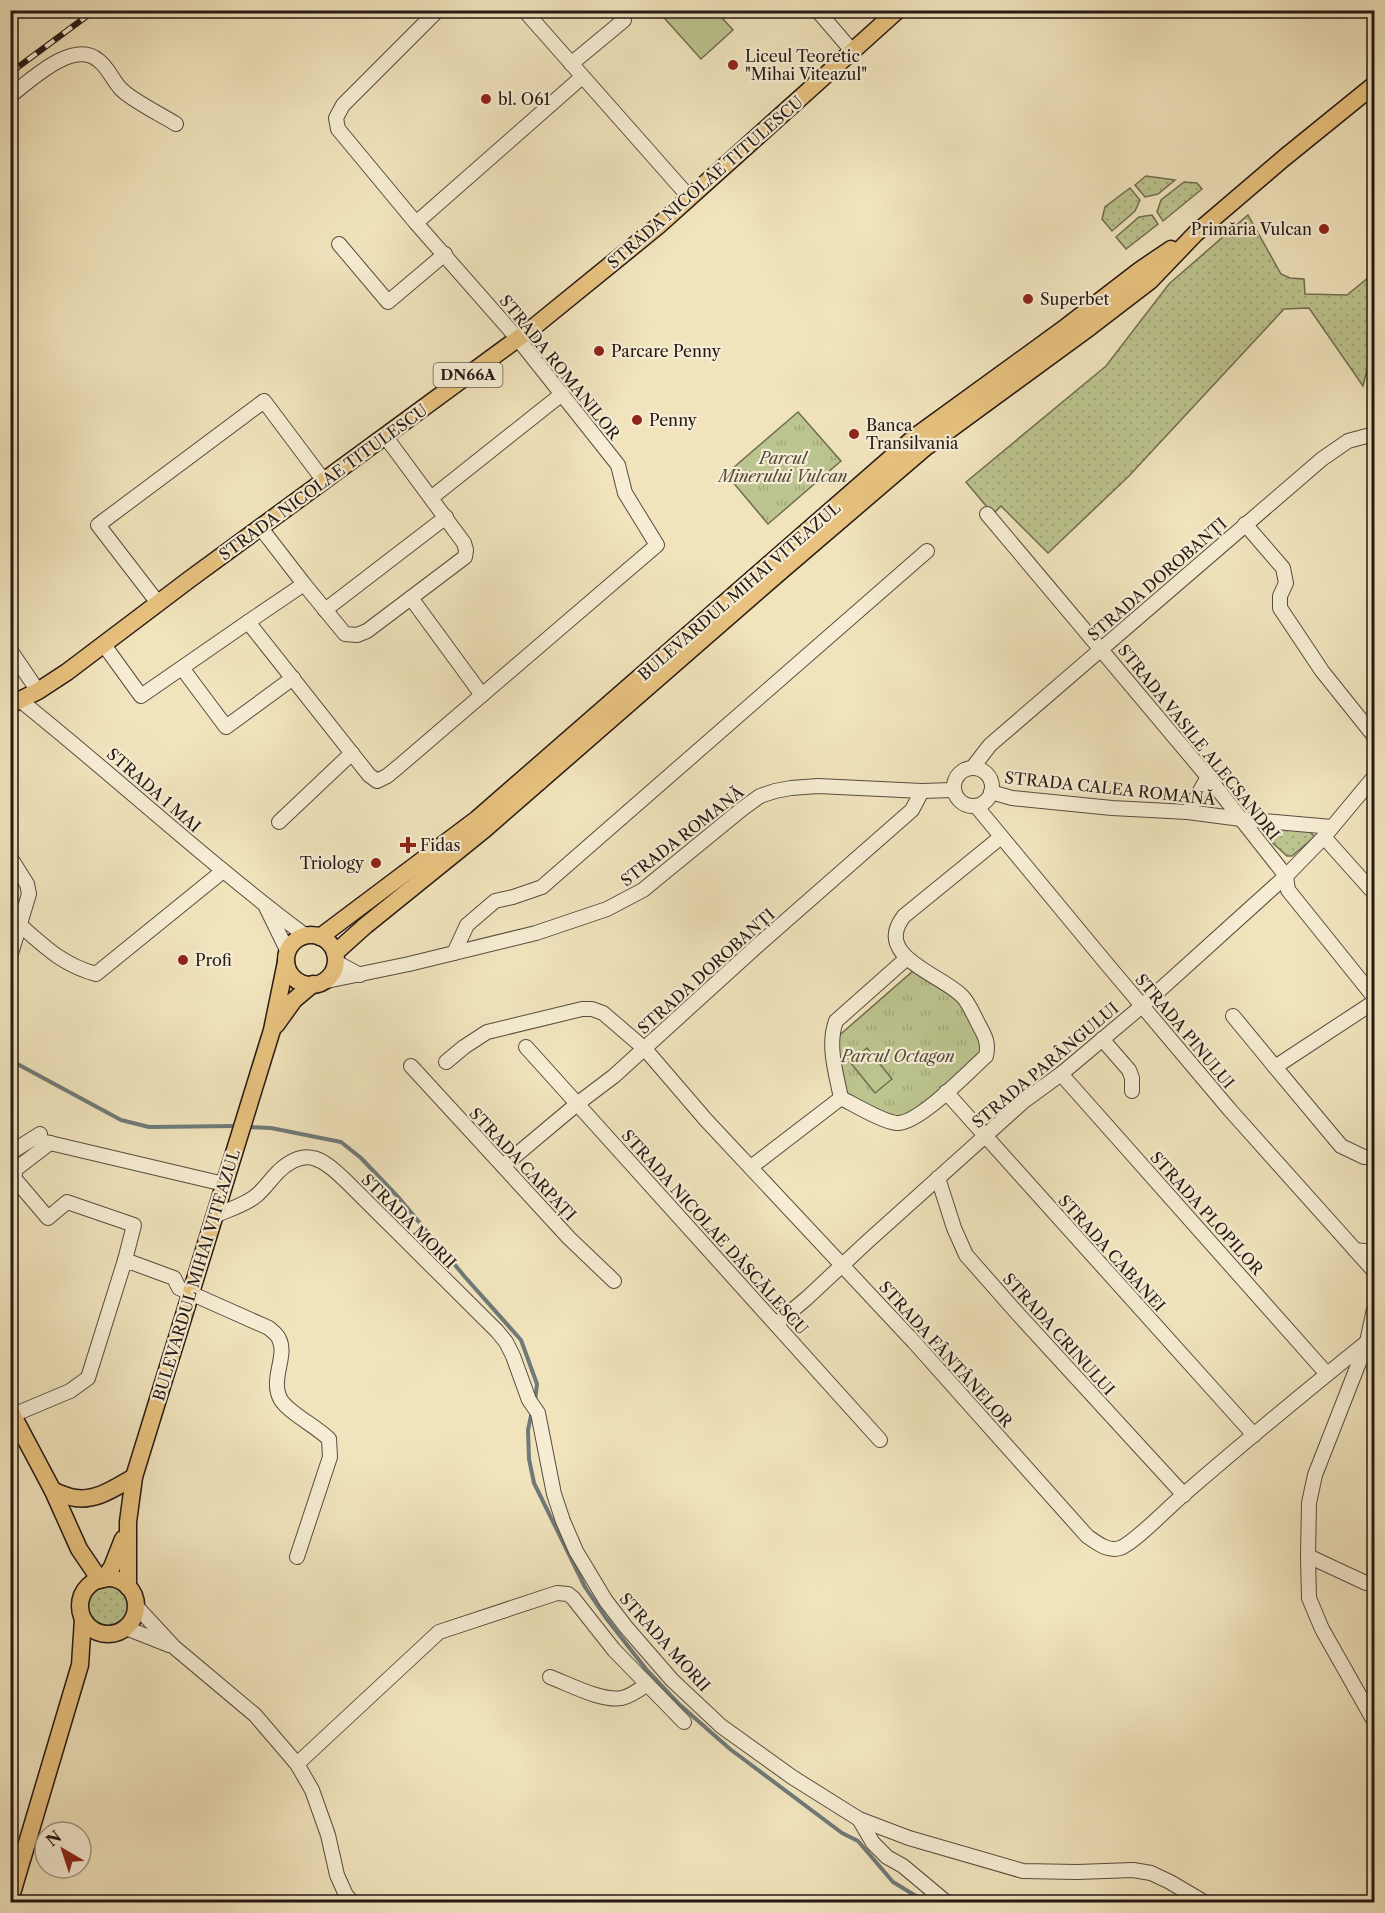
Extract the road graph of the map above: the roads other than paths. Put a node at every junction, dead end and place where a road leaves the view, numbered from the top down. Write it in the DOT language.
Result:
graph roads {
  1 [pos="438,10"];
  2 [pos="524,10"];
  3 [pos="615,10"];
  4 [pos="817,10"];
  5 [pos="898,10"];
  6 [pos="853,52"];
  7 [pos="571,64"];
  8 [pos="582,76"];
  9 [pos="1374,85"];
  10 [pos="10,96"];
  11 [pos="176,124"];
  12 [pos="690,198"];
  13 [pos="416,223"];
  14 [pos="1195,234"];
  15 [pos="339,244"];
  16 [pos="445,254"];
  17 [pos="518,339"];
  18 [pos="562,394"];
  19 [pos="1374,434"];
  20 [pos="385,436"];
  21 [pos="324,481"];
  22 [pos="431,498"];
  23 [pos="987,514"];
  24 [pos="446,517"];
  25 [pos="1245,524"];
  26 [pos="260,527"];
  27 [pos="927,551"];
  28 [pos="304,584"];
  29 [pos="411,598"];
  30 [pos="158,603"];
  31 [pos="325,610"];
  32 [pos="248,622"];
  33 [pos="104,645"];
  34 [pos="1101,648"];
  35 [pos="10,650"];
  36 [pos="182,668"];
  37 [pos="292,678"];
  38 [pos="38,691"];
  39 [pos="482,695"];
  40 [pos="16,703"];
  41 [pos="1374,736"];
  42 [pos="352,753"];
  43 [pos="973,767"];
  44 [pos="1208,777"];
  45 [pos="1374,777"];
  46 [pos="953,790"];
  47 [pos="922,791"];
  48 [pos="991,792"];
  49 [pos="976,806"];
  50 [pos="1188,812"];
  51 [pos="1241,819"];
  52 [pos="279,822"];
  53 [pos="1328,832"];
  54 [pos="1001,837"];
  55 [pos="10,857"];
  56 [pos="223,871"];
  57 [pos="1286,876"];
  58 [pos="1374,893"];
  59 [pos="265,905"];
  60 [pos="20,925"];
  61 [pos="313,936"];
  62 [pos="454,953"];
  63 [pos="10,957"];
  64 [pos="287,957"];
  65 [pos="335,958"];
  66 [pos="907,958"];
  67 [pos="360,975"];
  68 [pos="318,983"];
  69 [pos="1374,997"];
  70 [pos="1374,1002"];
  71 [pos="1142,1006"];
  72 [pos="1233,1016"];
  73 [pos="272,1030"];
  74 [pos="1101,1040"];
  75 [pos="526,1047"];
  76 [pos="645,1049"];
  77 [pos="446,1062"];
  78 [pos="411,1066"];
  79 [pos="1275,1067"];
  80 [pos="1061,1074"];
  81 [pos="1132,1091"];
  82 [pos="946,1092"];
  83 [pos="841,1098"];
  84 [pos="577,1104"];
  85 [pos="985,1135"];
  86 [pos="41,1139"];
  87 [pos="10,1153"];
  88 [pos="1374,1156"];
  89 [pos="502,1166"];
  90 [pos="751,1167"];
  91 [pos="938,1178"];
  92 [pos="224,1184"];
  93 [pos="214,1216"];
  94 [pos="1355,1250"];
  95 [pos="1374,1252"];
  96 [pos="125,1260"];
  97 [pos="843,1265"];
  98 [pos="1374,1271"];
  99 [pos="614,1281"];
  100 [pos="191,1293"];
  101 [pos="1374,1308"];
  102 [pos="776,1324"];
  103 [pos="1370,1335"];
  104 [pos="1327,1374"];
  105 [pos="12,1413"];
  106 [pos="1254,1435"];
  107 [pos="880,1440"];
  108 [pos="134,1478"];
  109 [pos="53,1491"];
  110 [pos="1184,1495"];
  111 [pos="128,1522"];
  112 [pos="80,1549"];
  113 [pos="1308,1556"];
  114 [pos="297,1557"];
  115 [pos="102,1579"];
  116 [pos="1374,1583"];
  117 [pos="128,1587"];
  118 [pos="81,1599"];
  119 [pos="136,1605"];
  120 [pos="597,1607"];
  121 [pos="83,1619"];
  122 [pos="126,1628"];
  123 [pos="104,1634"];
  124 [pos="174,1647"];
  125 [pos="80,1665"];
  126 [pos="550,1677"];
  127 [pos="646,1684"];
  128 [pos="1374,1721"];
  129 [pos="684,1722"];
  130 [pos="297,1764"];
  131 [pos="859,1819"];
  132 [pos="10,1900"];
  133 [pos="352,1902"];
  134 [pos="946,1902"];
  135 [pos="1204,1902"];
  1 -- 13 [label="street, STRADA ROMANILOR"];
  2 -- 7 [label="street"];
  3 -- 7 [label="street"];
  4 -- 6 [label="street"];
  5 -- 6 [label="main road, STRADA NICOLAE TITULESCU / DN66A"];
  6 -- 12 [label="main road, STRADA NICOLAE TITULESCU / DN66A"];
  7 -- 8 [label="street"];
  8 -- 12 [label="street"];
  8 -- 13 [label="street"];
  9 -- 14 [label="main road, BULEVARDUL MIHAI VITEAZUL"];
  10 -- 11 [label="street"];
  12 -- 17 [label="main road, STRADA NICOLAE TITULESCU / DN66A"];
  13 -- 16 [label="street, STRADA ROMANILOR"];
  14 -- 61 [label="main road, BULEVARDUL MIHAI VITEAZUL"];
  14 -- 65 [label="main road, BULEVARDUL MIHAI VITEAZUL"];
  15 -- 16 [label="street"];
  16 -- 17 [label="street, STRADA ROMANILOR"];
  17 -- 18 [label="street, STRADA ROMANILOR"];
  17 -- 20 [label="main road, STRADA NICOLAE TITULESCU / DN66A"];
  18 -- 22 [label="street"];
  18 -- 39 [label="street, STRADA ROMANILOR"];
  19 -- 25 [label="street, STRADA DOROBANȚI"];
  20 -- 21 [label="main road, STRADA NICOLAE TITULESCU / DN66A"];
  20 -- 22 [label="street"];
  21 -- 26 [label="main road, STRADA NICOLAE TITULESCU / DN66A"];
  21 -- 30 [label="street"];
  22 -- 24 [label="street"];
  23 -- 34 [label="street, STRADA VASILE ALECSANDRI"];
  24 -- 29 [label="street"];
  24 -- 31 [label="street"];
  25 -- 34 [label="street, STRADA DOROBANȚI"];
  25 -- 41 [label="street"];
  26 -- 28 [label="street"];
  26 -- 30 [label="main road, STRADA NICOLAE TITULESCU / DN66A"];
  27 -- 62 [label="street"];
  28 -- 31 [label="street"];
  28 -- 32 [label="street"];
  29 -- 31 [label="street"];
  29 -- 39 [label="street"];
  30 -- 33 [label="main road, STRADA NICOLAE TITULESCU / DN66A"];
  32 -- 36 [label="street"];
  32 -- 37 [label="street"];
  33 -- 36 [label="street"];
  33 -- 38 [label="main road, STRADA NICOLAE TITULESCU / DN66A"];
  34 -- 43 [label="street, STRADA DOROBANȚI"];
  34 -- 44 [label="street, STRADA VASILE ALECSANDRI"];
  35 -- 38 [label="street"];
  36 -- 37 [label="street"];
  37 -- 42 [label="street"];
  38 -- 40 [label="main road, STRADA NICOLAE TITULESCU / DN66A"];
  39 -- 42 [label="street"];
  40 -- 56 [label="street, STRADA 1 MAI"];
  42 -- 52 [label="street"];
  43 -- 46 [label="street"];
  43 -- 48 [label="street"];
  44 -- 50 [label="street"];
  44 -- 51 [label="street, STRADA VASILE ALECSANDRI"];
  45 -- 53 [label="street, STRADA PARÂNGULUI"];
  46 -- 47 [label="street, STRADA ROMANĂ"];
  46 -- 49 [label="street"];
  47 -- 62 [label="street, STRADA ROMANĂ"];
  47 -- 76 [label="street, STRADA DOROBANȚI"];
  48 -- 49 [label="street"];
  48 -- 50 [label="street, STRADA CALEA ROMANĂ"];
  49 -- 54 [label="street, STRADA PINULUI"];
  50 -- 51 [label="street, STRADA CALEA ROMANĂ"];
  51 -- 53 [label="street, STRADA CALEA ROMANĂ"];
  51 -- 57 [label="street, STRADA VASILE ALECSANDRI"];
  53 -- 57 [label="street, STRADA PARÂNGULUI"];
  53 -- 58 [label="street"];
  54 -- 66 [label="street"];
  54 -- 71 [label="street, STRADA PINULUI"];
  55 -- 60 [label="street"];
  56 -- 59 [label="street, STRADA 1 MAI"];
  56 -- 60 [label="street"];
  57 -- 69 [label="street, STRADA VASILE ALECSANDRI"];
  57 -- 71 [label="street, STRADA PARÂNGULUI"];
  59 -- 61 [label="street, STRADA 1 MAI"];
  59 -- 64 [label="street, STRADA 1 MAI"];
  60 -- 63 [label="street"];
  61 -- 64 [label="main road"];
  61 -- 65 [label="main road"];
  62 -- 67 [label="street, STRADA ROMANĂ"];
  64 -- 68 [label="main road"];
  64 -- 73 [label="main road, BULEVARDUL MIHAI VITEAZUL"];
  65 -- 67 [label="street"];
  65 -- 68 [label="main road"];
  66 -- 82 [label="street"];
  66 -- 83 [label="street"];
  67 -- 68 [label="street, STRADA ROMANĂ"];
  68 -- 73 [label="main road, BULEVARDUL MIHAI VITEAZUL"];
  70 -- 79 [label="street"];
  71 -- 74 [label="street, STRADA PARÂNGULUI"];
  71 -- 94 [label="street, STRADA PINULUI"];
  72 -- 79 [label="street"];
  73 -- 92 [label="main road, BULEVARDUL MIHAI VITEAZUL"];
  74 -- 80 [label="street, STRADA PARÂNGULUI"];
  74 -- 81 [label="street"];
  75 -- 84 [label="street, STRADA NICOLAE DĂSCĂLESCU"];
  76 -- 77 [label="street, STRADA FÂNTÂNELOR"];
  76 -- 84 [label="street, STRADA DOROBANȚI"];
  76 -- 90 [label="street, STRADA FÂNTÂNELOR"];
  78 -- 89 [label="street, STRADA CARPAȚI"];
  79 -- 88 [label="street"];
  80 -- 85 [label="street, STRADA PARÂNGULUI"];
  80 -- 104 [label="street, STRADA PLOPILOR"];
  82 -- 83 [label="street"];
  82 -- 85 [label="street, STRADA CABANEI"];
  83 -- 90 [label="street"];
  84 -- 89 [label="street, STRADA DOROBANȚI"];
  84 -- 102 [label="street, STRADA NICOLAE DĂSCĂLESCU"];
  85 -- 91 [label="street, STRADA PARÂNGULUI"];
  85 -- 106 [label="street, STRADA CABANEI"];
  86 -- 87 [label="street"];
  86 -- 92 [label="street"];
  86 -- 96 [label="street"];
  89 -- 99 [label="street, STRADA CARPAȚI"];
  90 -- 97 [label="street, STRADA FÂNTÂNELOR"];
  91 -- 97 [label="street, STRADA PARÂNGULUI"];
  91 -- 110 [label="street, STRADA CRINULUI"];
  92 -- 93 [label="main road, BULEVARDUL MIHAI VITEAZUL"];
  93 -- 100 [label="main road, BULEVARDUL MIHAI VITEAZUL"];
  93 -- 120 [label="street, STRADA MORII"];
  94 -- 95 [label="street"];
  94 -- 98 [label="street, STRADA PINULUI"];
  96 -- 100 [label="street"];
  96 -- 105 [label="street"];
  97 -- 102 [label="street, STRADA PARÂNGULUI"];
  97 -- 110 [label="street, STRADA FÂNTÂNELOR"];
  100 -- 108 [label="main road, BULEVARDUL MIHAI VITEAZUL"];
  100 -- 114 [label="street"];
  101 -- 103 [label="street"];
  102 -- 107 [label="street, STRADA NICOLAE DĂSCĂLESCU"];
  103 -- 104 [label="street, STRADA FÂNTÂNELOR"];
  103 -- 113 [label="street"];
  104 -- 106 [label="street, STRADA FÂNTÂNELOR"];
  105 -- 109 [label="main road"];
  106 -- 110 [label="street, STRADA FÂNTÂNELOR"];
  108 -- 109 [label="main road"];
  108 -- 111 [label="main road, BULEVARDUL MIHAI VITEAZUL"];
  109 -- 112 [label="main road"];
  111 -- 115 [label="main road, BULEVARDUL MIHAI VITEAZUL"];
  111 -- 117 [label="main road, BULEVARDUL MIHAI VITEAZUL"];
  112 -- 115 [label="main road"];
  112 -- 118 [label="main road"];
  113 -- 116 [label="street"];
  113 -- 128 [label="street"];
  115 -- 117 [label="main road"];
  115 -- 118 [label="main road"];
  117 -- 119 [label="main road"];
  118 -- 121 [label="main road"];
  119 -- 122 [label="main road"];
  119 -- 124 [label="street"];
  120 -- 127 [label="street"];
  120 -- 130 [label="street"];
  120 -- 131 [label="street, STRADA MORII"];
  121 -- 123 [label="main road"];
  121 -- 125 [label="main road"];
  122 -- 123 [label="main road"];
  122 -- 124 [label="street"];
  123 -- 125 [label="main road"];
  124 -- 130 [label="street"];
  125 -- 132 [label="main road"];
  126 -- 127 [label="street"];
  127 -- 129 [label="street"];
  130 -- 133 [label="street"];
  131 -- 134 [label="street"];
  131 -- 135 [label="street, STRADA MORII"];
}
